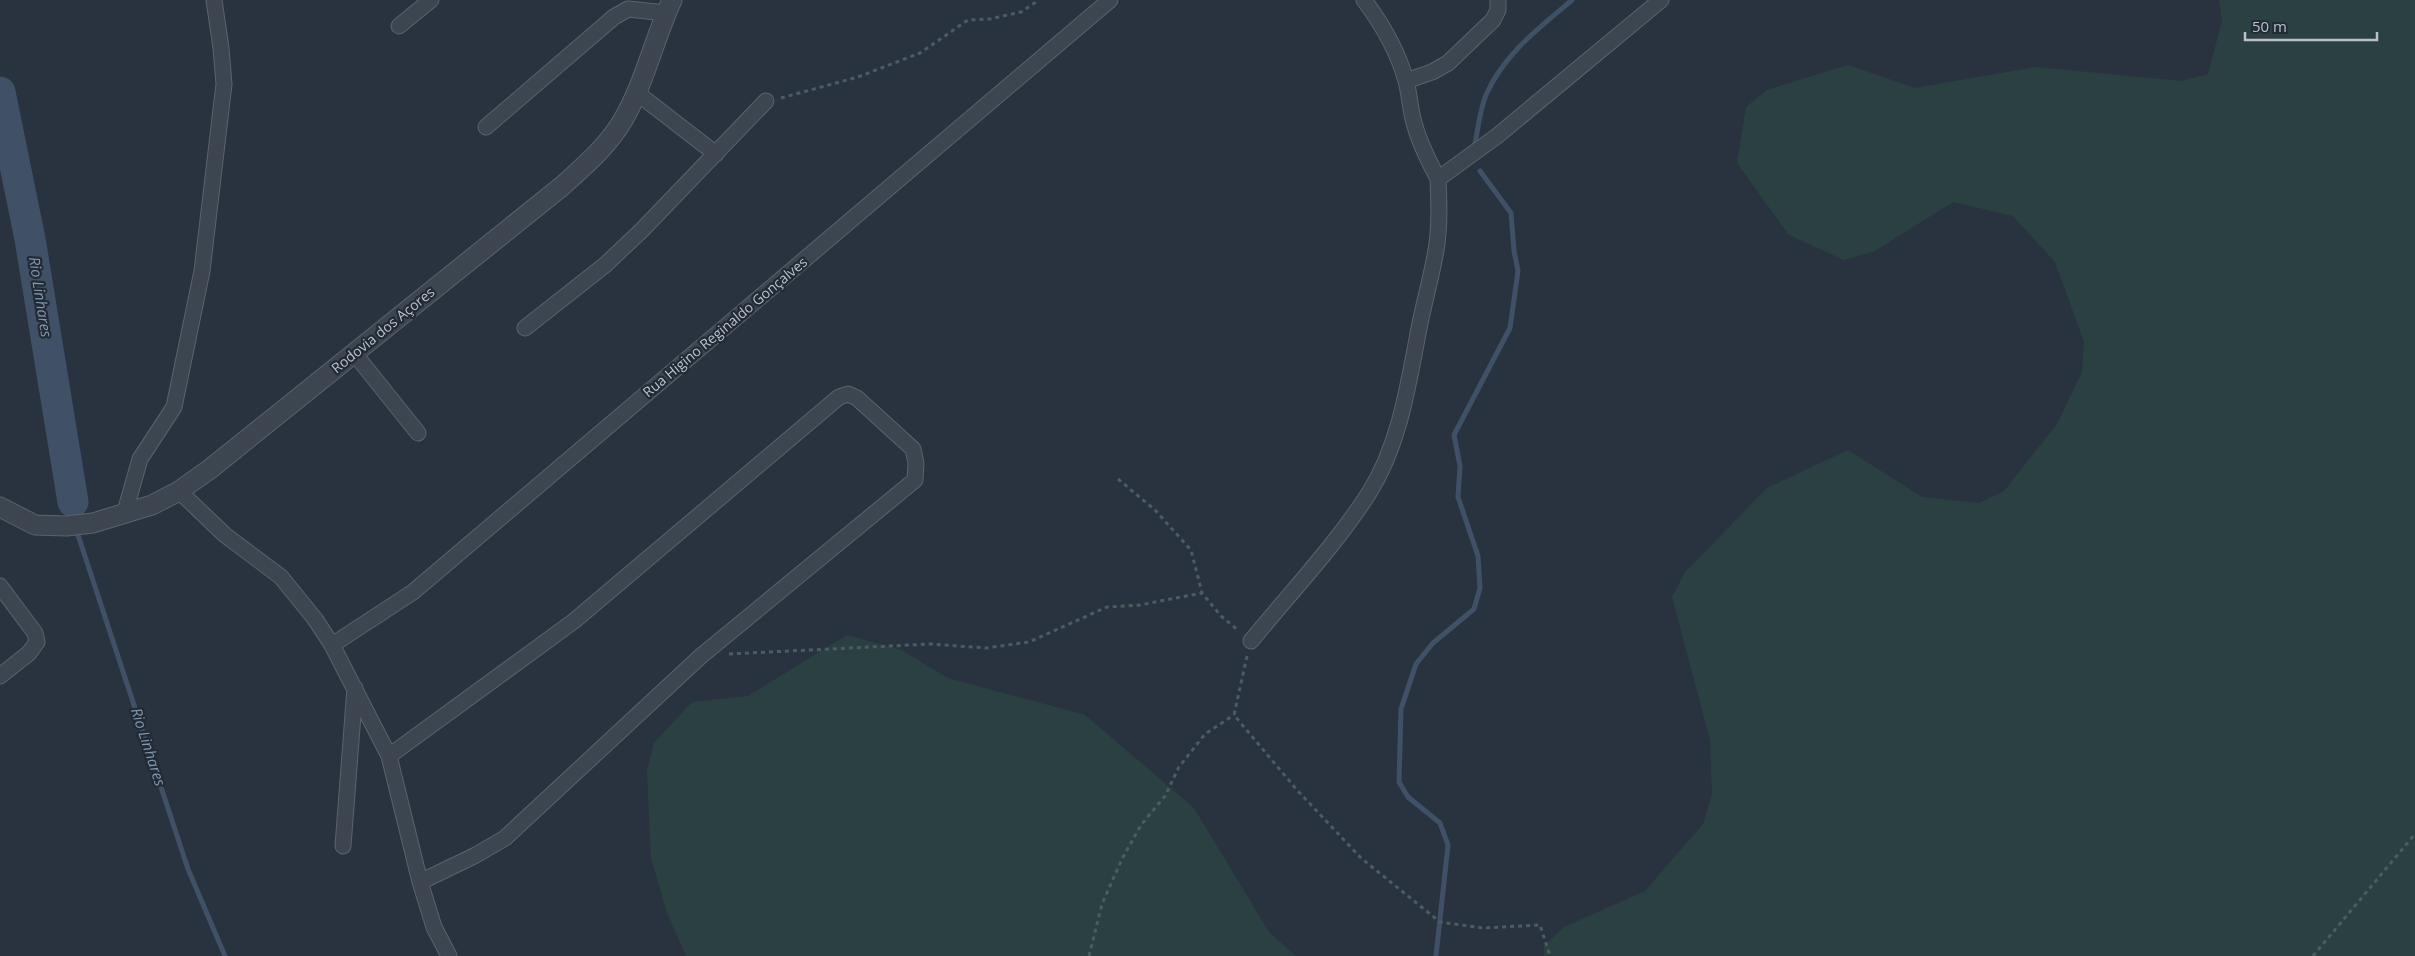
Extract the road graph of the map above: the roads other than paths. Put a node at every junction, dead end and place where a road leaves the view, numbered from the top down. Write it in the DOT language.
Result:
graph roads {
  1 [pos="214,0"];
  2 [pos="431,0"];
  3 [pos="1110,0"];
  4 [pos="1364,0"];
  5 [pos="1498,0"];
  6 [pos="1661,0"];
  7 [pos="670,6"];
  8 [pos="399,26"];
  9 [pos="1406,81"];
  10 [pos="637,93"];
  11 [pos="766,102"];
  12 [pos="486,127"];
  13 [pos="716,154"];
  14 [pos="1438,179"];
  15 [pos="525,328"];
  16 [pos="354,353"];
  17 [pos="418,432"];
  18 [pos="179,491"];
  19 [pos="1,510"];
  20 [pos="124,515"];
  21 [pos="0,586"];
  22 [pos="1251,641"];
  23 [pos="332,645"];
  24 [pos="0,676"];
  25 [pos="355,687"];
  26 [pos="389,756"];
  27 [pos="343,846"];
  28 [pos="420,882"];
  29 [pos="450,956"];
  1 -- 20 [label="street"];
  2 -- 8 [label="street"];
  3 -- 23 [label="street, Rua Higino Reginaldo Gonçalves"];
  4 -- 9 [label="street"];
  5 -- 9 [label="street"];
  6 -- 14 [label="street"];
  7 -- 10 [label="street, Rodovia dos Açores"];
  7 -- 12 [label="street"];
  9 -- 14 [label="street"];
  10 -- 13 [label="street"];
  10 -- 16 [label="street, Rodovia dos Açores"];
  11 -- 13 [label="street"];
  13 -- 15 [label="street"];
  14 -- 22 [label="street"];
  16 -- 17 [label="street"];
  16 -- 18 [label="street, Rodovia dos Açores"];
  18 -- 20 [label="street, Rodovia dos Açores"];
  18 -- 23 [label="street"];
  19 -- 20 [label="street, Rodovia dos Açores"];
  21 -- 24 [label="street"];
  23 -- 25 [label="street"];
  25 -- 26 [label="street"];
  25 -- 27 [label="street"];
  26 -- 28 [label="street"];
  26 -- 28 [label="street"];
  28 -- 29 [label="street"];
}
